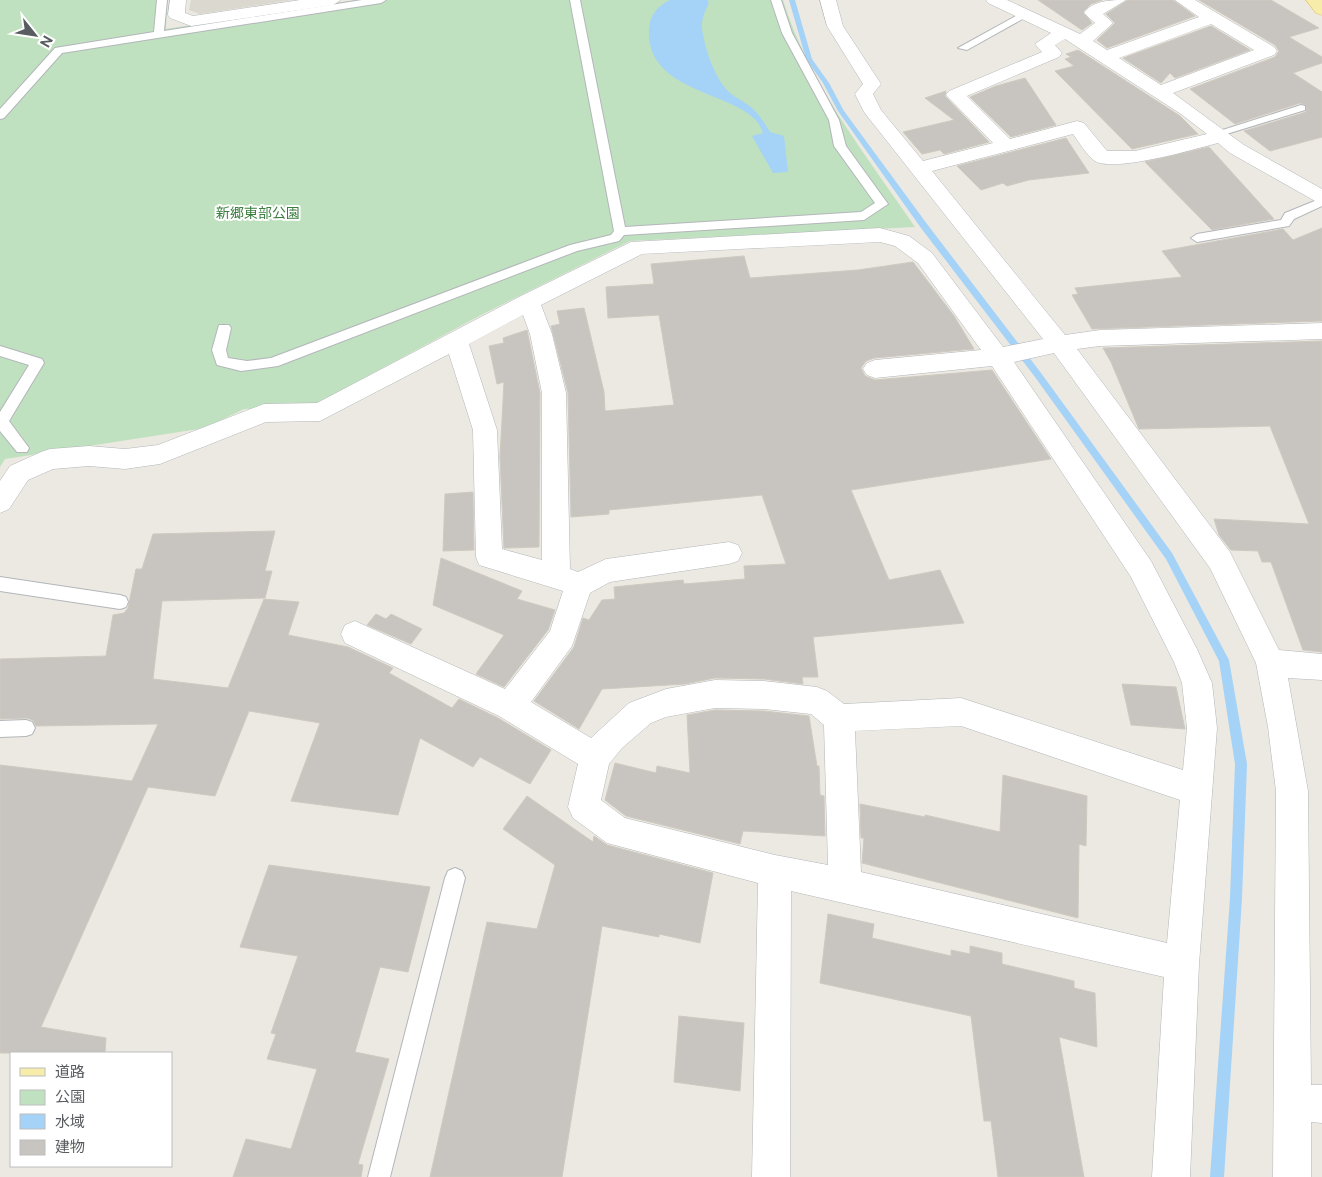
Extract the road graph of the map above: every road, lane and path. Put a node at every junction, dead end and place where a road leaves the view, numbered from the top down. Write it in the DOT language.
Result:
graph roads {
  1 [pos="162,0"];
  2 [pos="178,0"];
  3 [pos="333,0"];
  4 [pos="381,0"];
  5 [pos="575,0"];
  6 [pos="776,0"];
  7 [pos="828,0"];
  8 [pos="994,0"];
  9 [pos="1118,0"];
  10 [pos="1183,0"];
  11 [pos="1314,0"];
  12 [pos="1322,10"];
  13 [pos="1025,14"];
  14 [pos="1212,18"];
  15 [pos="159,33"];
  16 [pos="1064,33"];
  17 [pos="1082,41"];
  18 [pos="963,48"];
  19 [pos="1108,56"];
  20 [pos="1160,92"];
  21 [pos="1301,108"];
  22 [pos="0,116"];
  23 [pos="1218,136"];
  24 [pos="1008,146"];
  25 [pos="919,168"];
  26 [pos="1322,197"];
  27 [pos="1322,202"];
  28 [pos="1197,238"];
  29 [pos="620,240"];
  30 [pos="529,301"];
  31 [pos="224,328"];
  32 [pos="1322,331"];
  33 [pos="456,340"];
  34 [pos="1055,345"];
  35 [pos="0,352"];
  36 [pos="1002,357"];
  37 [pos="875,369"];
  38 [pos="22,448"];
  39 [pos="2,494"];
  40 [pos="729,553"];
  41 [pos="567,580"];
  42 [pos="0,584"];
  43 [pos="120,602"];
  44 [pos="355,634"];
  45 [pos="1270,663"];
  46 [pos="1322,667"];
  47 [pos="510,706"];
  48 [pos="839,718"];
  49 [pos="26,728"];
  50 [pos="0,729"];
  51 [pos="595,757"];
  52 [pos="1198,790"];
  53 [pos="775,871"];
  54 [pos="455,878"];
  55 [pos="845,885"];
  56 [pos="1182,964"];
  57 [pos="1307,1104"];
  58 [pos="379,1177"];
  59 [pos="771,1177"];
  60 [pos="1171,1177"];
  61 [pos="1292,1177"];
  1 -- 15 [label="lane"];
  2 -- 3 [label="street"];
  4 -- 15 [label="lane"];
  5 -- 29 [label="lane"];
  6 -- 29 [label="lane"];
  7 -- 25 [label="street"];
  8 -- 13 [label="street"];
  9 -- 17 [label="street"];
  10 -- 14 [label="street"];
  11 -- 12 [label="main road"];
  13 -- 16 [label="street"];
  13 -- 18 [label="lane"];
  14 -- 19 [label="street"];
  14 -- 20 [label="street"];
  15 -- 22 [label="lane"];
  16 -- 17 [label="street"];
  16 -- 24 [label="street"];
  17 -- 19 [label="street"];
  19 -- 20 [label="street"];
  20 -- 23 [label="street"];
  21 -- 23 [label="lane"];
  23 -- 24 [label="street"];
  23 -- 26 [label="street"];
  24 -- 25 [label="street"];
  25 -- 34 [label="street"];
  27 -- 28 [label="lane"];
  29 -- 30 [label="street"];
  29 -- 31 [label="lane"];
  29 -- 36 [label="street"];
  30 -- 33 [label="street"];
  30 -- 41 [label="street"];
  32 -- 34 [label="street"];
  33 -- 39 [label="street"];
  33 -- 41 [label="street"];
  34 -- 36 [label="street"];
  34 -- 45 [label="street"];
  35 -- 38 [label="lane"];
  36 -- 37 [label="street"];
  36 -- 52 [label="street"];
  40 -- 41 [label="street"];
  41 -- 47 [label="street"];
  42 -- 43 [label="lane"];
  44 -- 47 [label="street"];
  45 -- 46 [label="street"];
  45 -- 57 [label="street"];
  47 -- 51 [label="street"];
  48 -- 51 [label="street"];
  48 -- 52 [label="street"];
  48 -- 55 [label="street"];
  49 -- 50 [label="lane"];
  51 -- 53 [label="street"];
  52 -- 56 [label="street"];
  53 -- 55 [label="street"];
  53 -- 59 [label="street"];
  54 -- 58 [label="lane"];
  55 -- 56 [label="street"];
  56 -- 60 [label="street"];
  57 -- 61 [label="street"];
}
